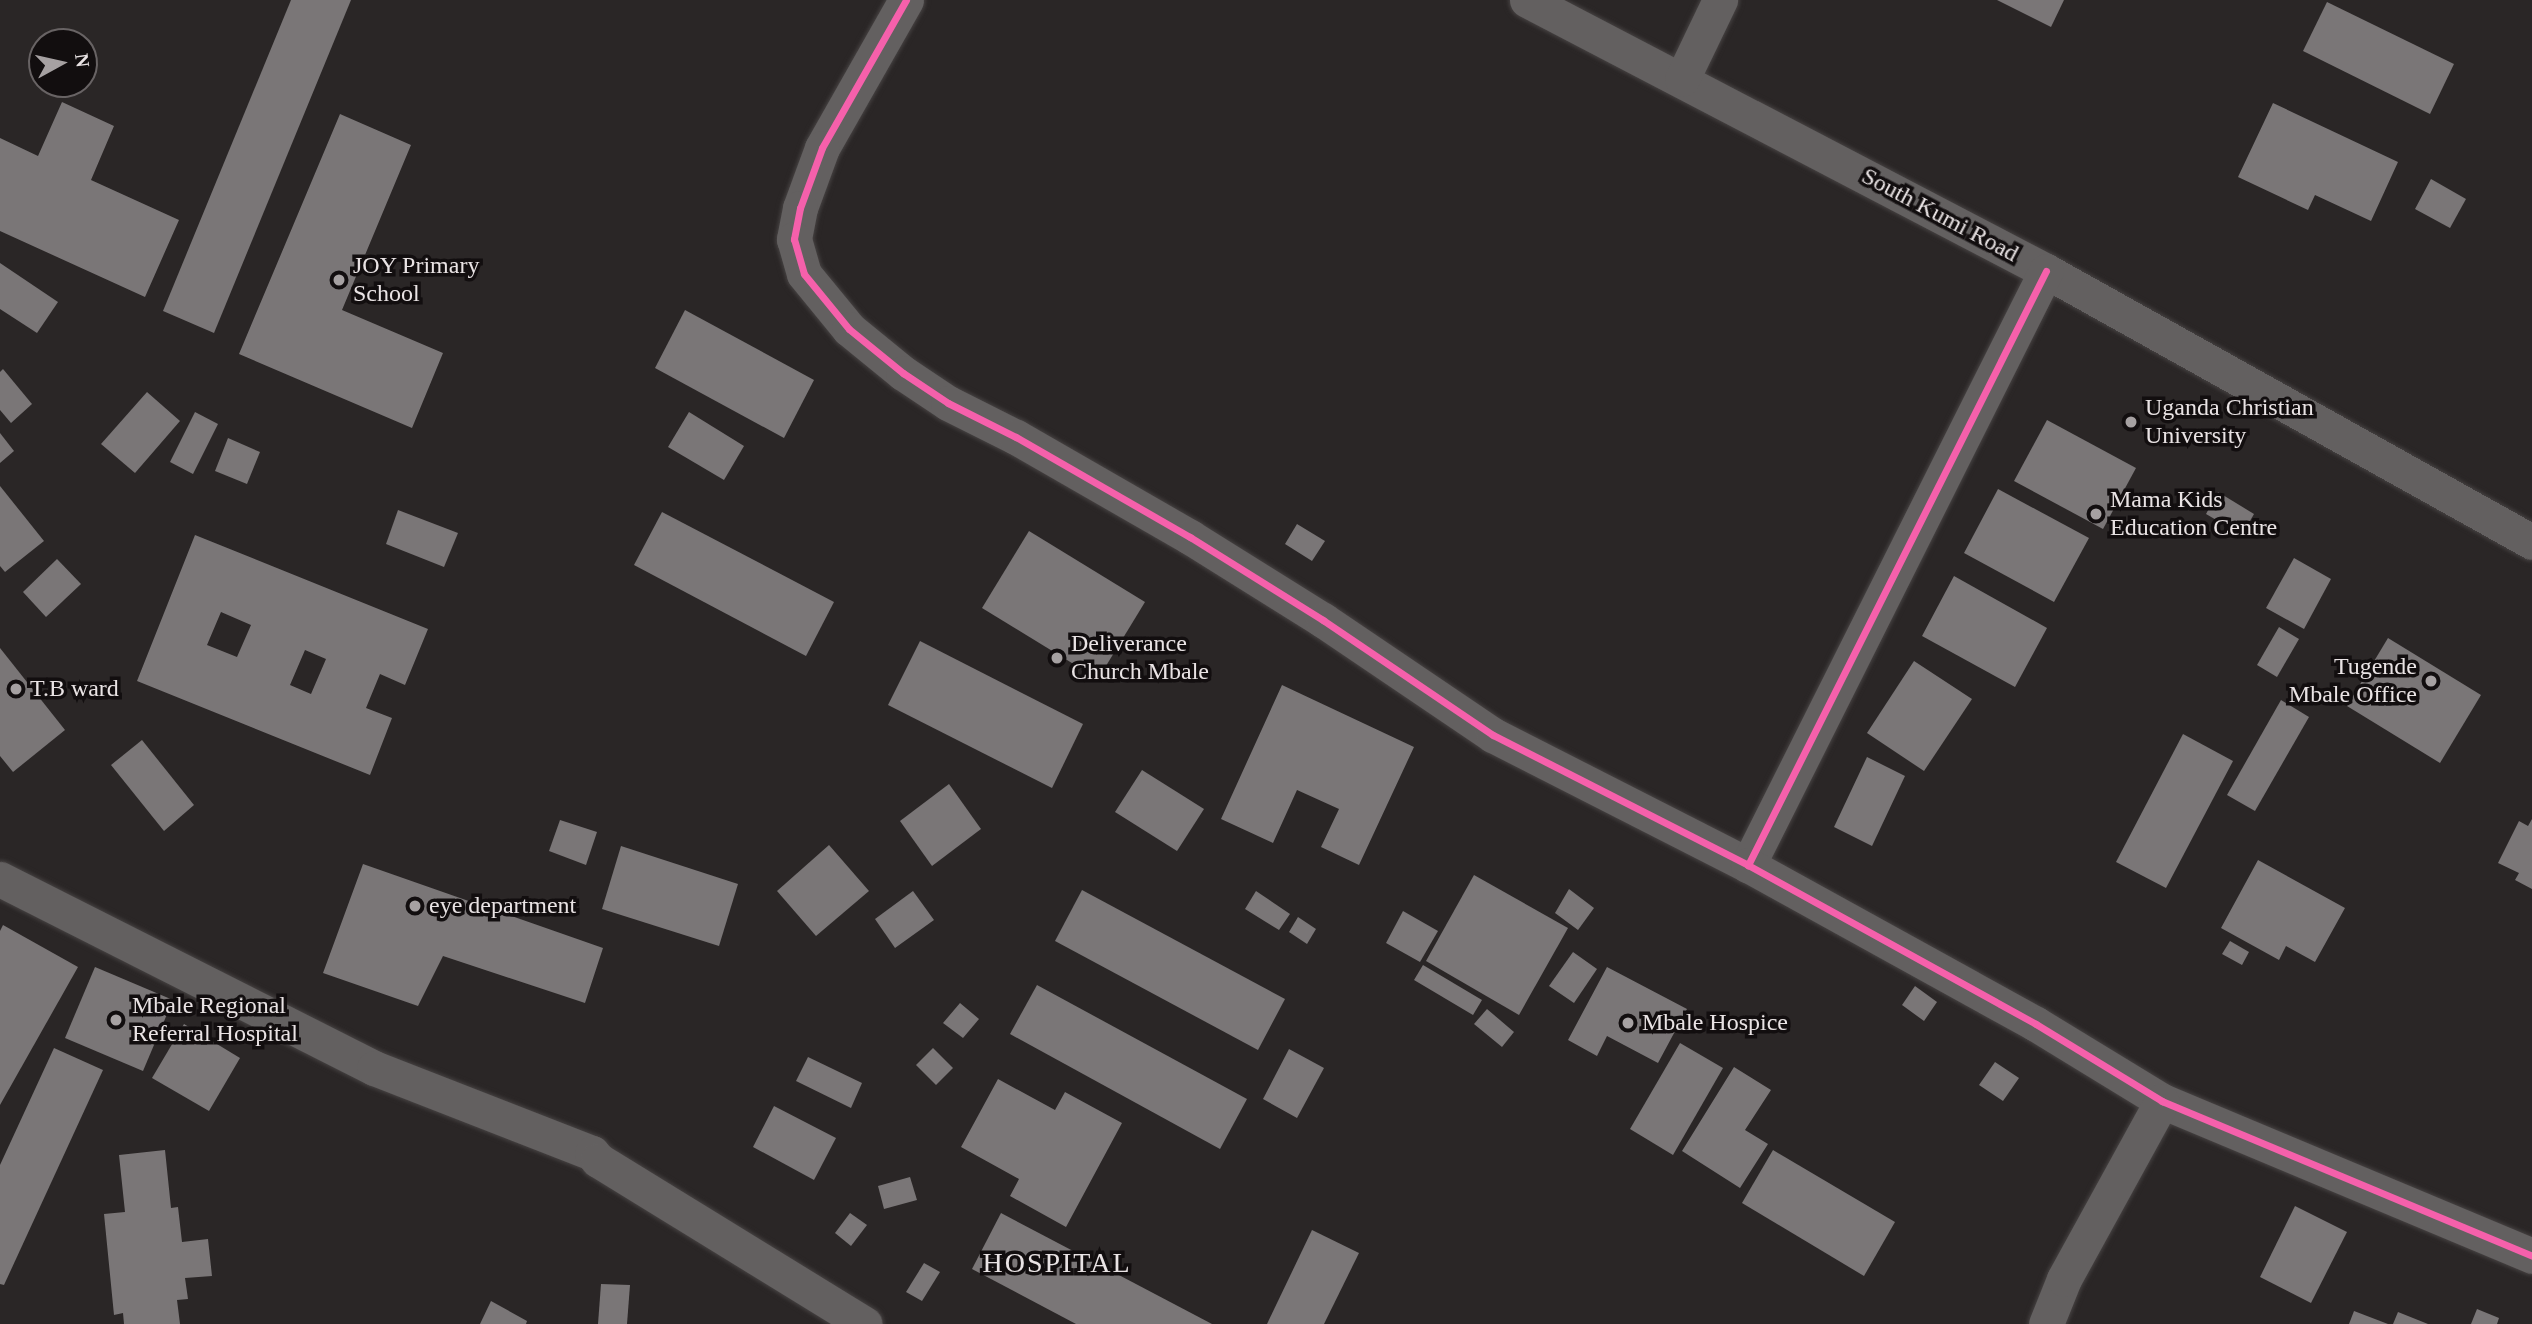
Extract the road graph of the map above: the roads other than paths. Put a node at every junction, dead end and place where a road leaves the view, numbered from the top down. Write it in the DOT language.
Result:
graph roads {
  1 [pos="905,0"];
  2 [pos="1527,0"];
  3 [pos="1720,0"];
  4 [pos="1682,79"];
  5 [pos="2046,271"];
  6 [pos="2528,529"];
  7 [pos="1748,865"];
  8 [pos="0,880"];
  9 [pos="2162,1101"];
  10 [pos="2532,1256"];
  11 [pos="865,1324"];
  12 [pos="2046,1324"];
  1 -- 7 [label="street"];
  2 -- 4 [label="street, South Kumi Road"];
  3 -- 4 [label="street"];
  4 -- 5 [label="street, South Kumi Road"];
  5 -- 6 [label="street, South Kumi Road"];
  5 -- 7 [label="street"];
  7 -- 9 [label="street"];
  8 -- 11 [label="street"];
  9 -- 10 [label="street"];
  9 -- 12 [label="street"];
}
